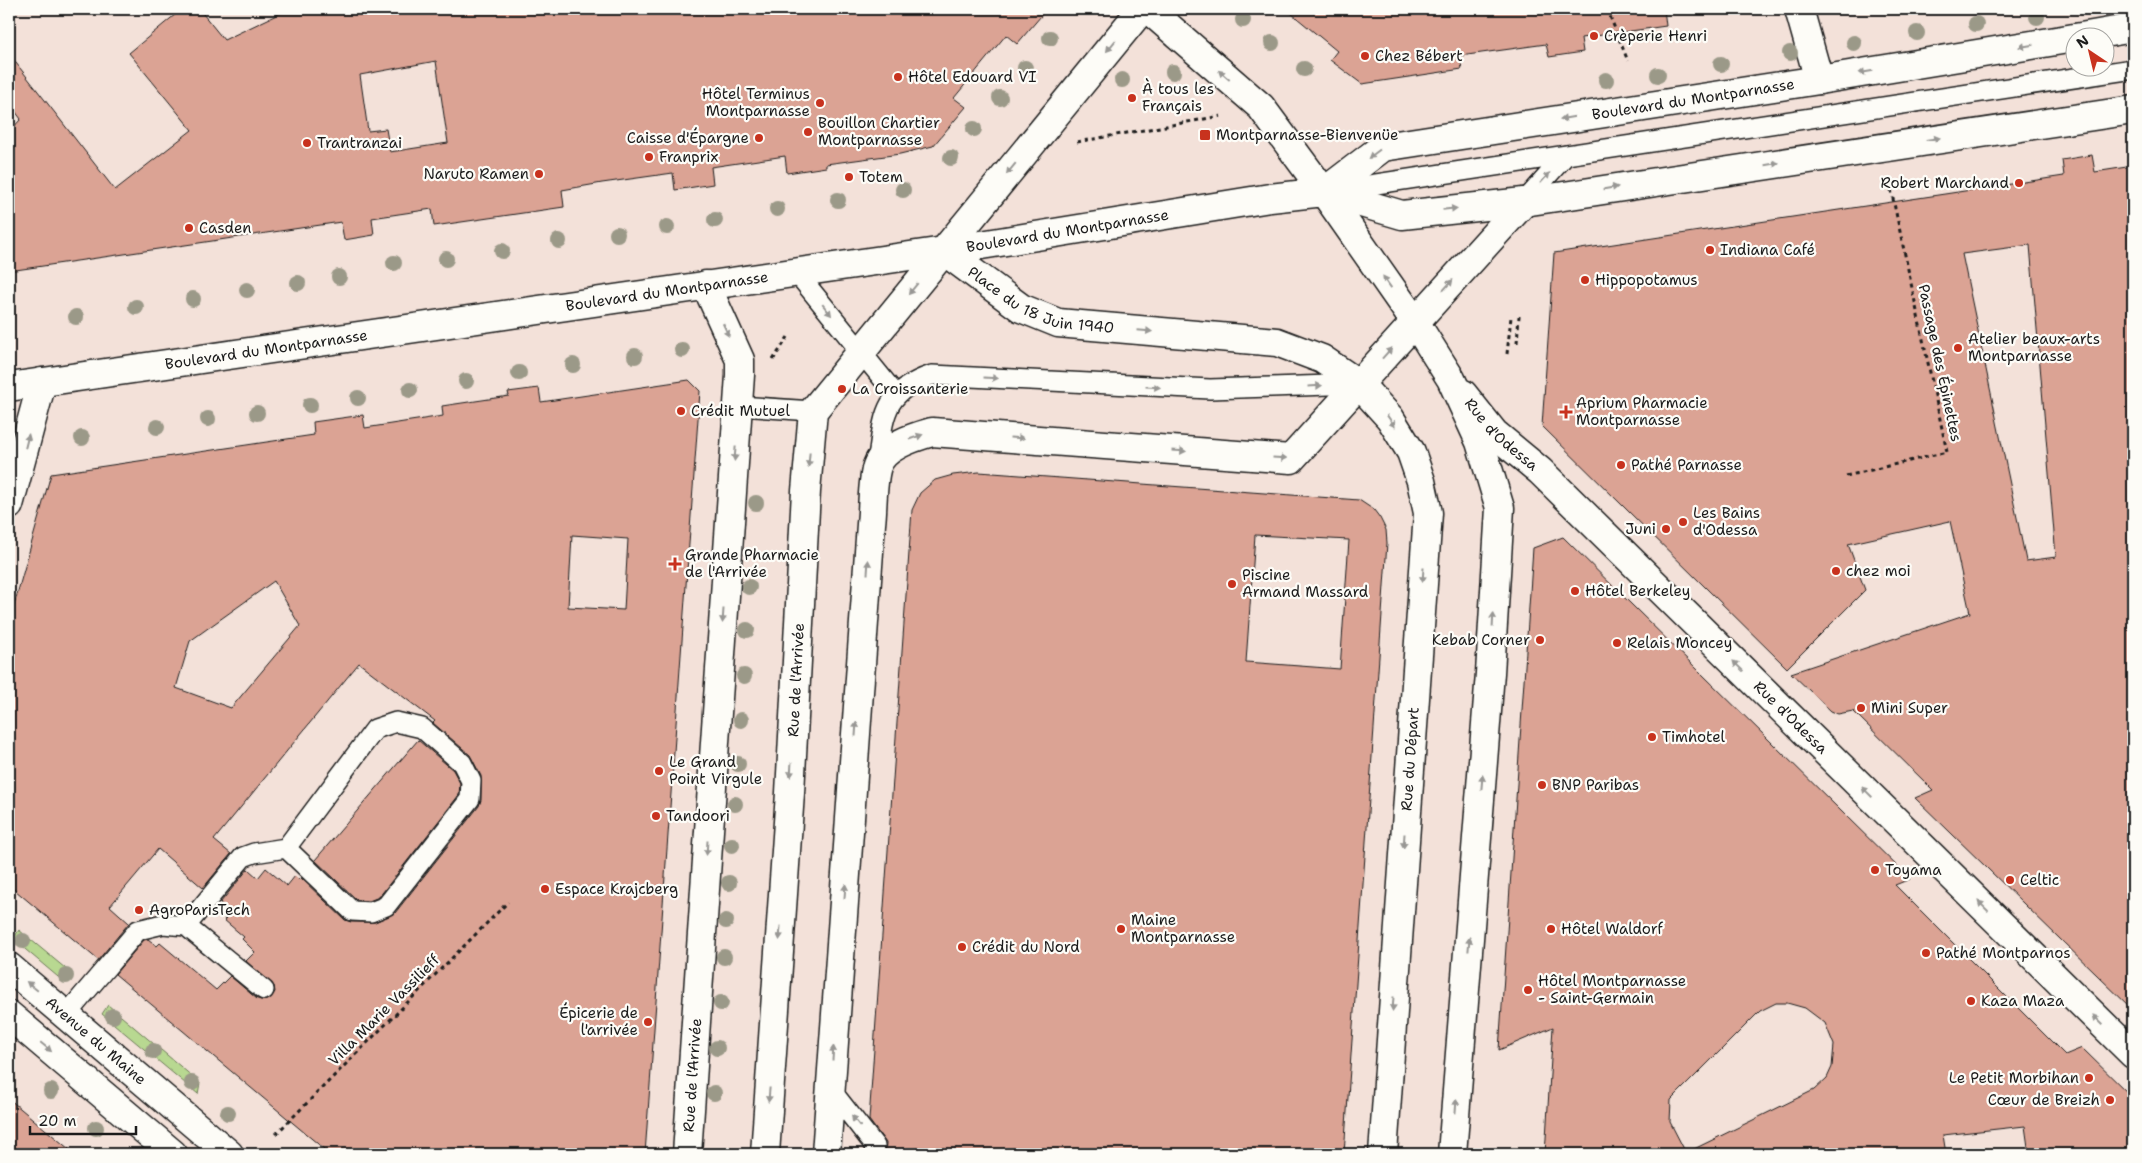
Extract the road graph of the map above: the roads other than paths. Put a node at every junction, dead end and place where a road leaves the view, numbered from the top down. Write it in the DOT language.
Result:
graph roads {
  1 [pos="1142,9"];
  2 [pos="1148,9"];
  3 [pos="1798,9"];
  4 [pos="2133,28"];
  5 [pos="2114,31"];
  6 [pos="2064,40"];
  7 [pos="2133,68"];
  8 [pos="1819,80"];
  9 [pos="2133,110"];
  10 [pos="1566,155"];
  11 [pos="1324,192"];
  12 [pos="1524,202"];
  13 [pos="944,251"];
  14 [pos="796,272"];
  15 [pos="706,285"];
  16 [pos="1415,322"];
  17 [pos="861,352"];
  18 [pos="1451,379"];
  19 [pos="42,382"];
  20 [pos="1359,384"];
  21 [pos="9,387"];
  22 [pos="896,395"];
  23 [pos="739,406"];
  24 [pos="813,411"];
  25 [pos="877,465"];
  26 [pos="9,505"];
  27 [pos="286,848"];
  28 [pos="186,926"];
  29 [pos="9,966"];
  30 [pos="264,990"];
  31 [pos="67,1014"];
  32 [pos="9,1015"];
  33 [pos="2133,1054"];
  34 [pos="831,1090"];
  35 [pos="173,1154"];
  36 [pos="229,1154"];
  37 [pos="687,1154"];
  38 [pos="765,1154"];
  39 [pos="826,1154"];
  40 [pos="874,1154"];
  41 [pos="1383,1154"];
  42 [pos="1452,1154"];
  1 -- 13 [label="main road, one-way"];
  11 -- 2 [label="main road, one-way"];
  3 -- 8 [label="main road"];
  4 -- 5 [label="main road, Boulevard du Montparnasse"];
  6 -- 8 [label="main road, Boulevard du Montparnasse, one-way"];
  7 -- 10 [label="lane, Boulevard du Montparnasse"];
  8 -- 11 [label="main road, Boulevard du Montparnasse, one-way"];
  12 -- 9 [label="main road, Boulevard du Montparnasse, one-way"];
  10 -- 11 [label="lane, Boulevard du Montparnasse"];
  12 -- 10 [label="lane, one-way"];
  11 -- 12 [label="main road, Boulevard du Montparnasse, one-way"];
  11 -- 13 [label="main road, Boulevard du Montparnasse"];
  16 -- 11 [label="main road, one-way"];
  16 -- 12 [label="main road, one-way"];
  13 -- 14 [label="main road, Boulevard du Montparnasse"];
  13 -- 17 [label="main road, one-way"];
  13 -- 20 [label="main road, Place du 18 Juin 1940, one-way"];
  14 -- 15 [label="main road, Boulevard du Montparnasse"];
  14 -- 17 [label="lane, one-way"];
  15 -- 19 [label="main road, Boulevard du Montparnasse"];
  15 -- 23 [label="main road, Rue de l'Arrivée, one-way"];
  16 -- 18 [label="main road"];
  20 -- 16 [label="main road, one-way"];
  17 -- 22 [label="lane"];
  17 -- 24 [label="main road"];
  33 -- 18 [label="main road, Rue d'Odessa, one-way"];
  42 -- 18 [label="main road, one-way"];
  19 -- 21 [label="main road, Boulevard du Montparnasse"];
  26 -- 19 [label="main road, one-way"];
  22 -- 20 [label="lane, one-way"];
  25 -- 20 [label="main road, one-way"];
  20 -- 41 [label="main road, Rue du Départ, one-way"];
  22 -- 25 [label="lane"];
  23 -- 24 [label="lane"];
  23 -- 37 [label="main road, Rue de l'Arrivée, one-way"];
  24 -- 38 [label="main road, Rue de l'Arrivée, one-way"];
  34 -- 25 [label="main road, one-way"];
  27 -- 27 [label="lane"];
  27 -- 28 [label="lane"];
  28 -- 30 [label="lane"];
  28 -- 31 [label="lane"];
  31 -- 29 [label="main road, Avenue du Maine, one-way"];
  31 -- 36 [label="main road, Avenue du Maine"];
  32 -- 35 [label="main road, one-way"];
  34 -- 39 [label="main road"];
  40 -- 34 [label="lane, one-way"];
}
